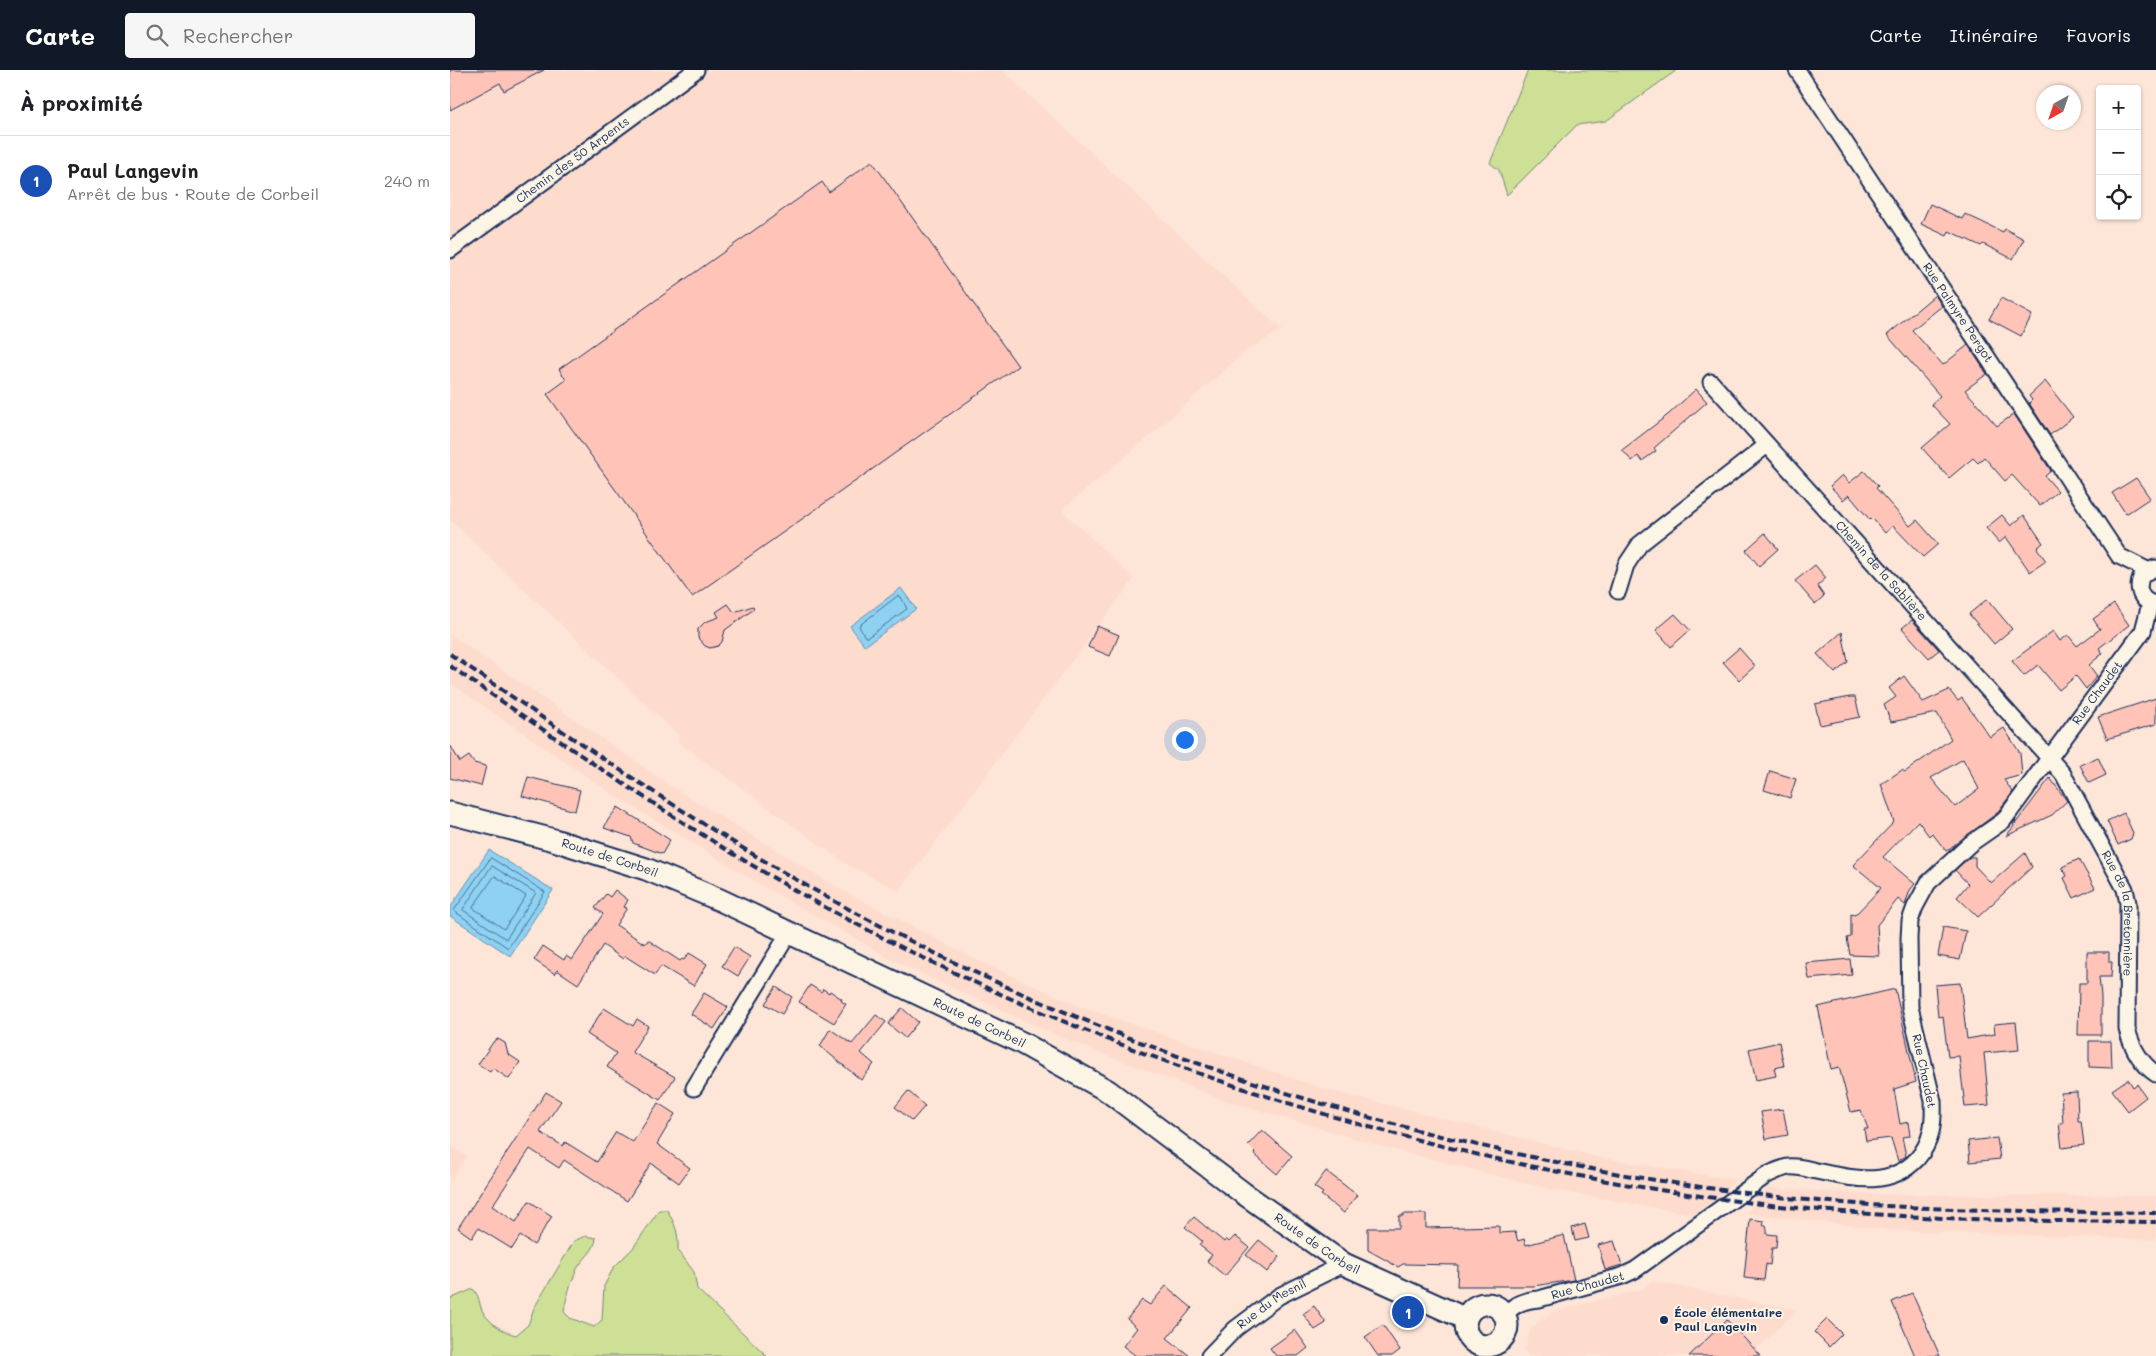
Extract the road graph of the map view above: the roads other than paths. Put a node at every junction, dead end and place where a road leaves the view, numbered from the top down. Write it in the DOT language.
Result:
graph roads {
  1 [pos="696,70"];
  2 [pos="1797,70"];
  3 [pos="450,250"];
  4 [pos="1711,382"];
  5 [pos="1767,445"];
  6 [pos="2120,556"];
  7 [pos="2152,569"];
  8 [pos="2138,585"];
  9 [pos="1618,591"];
  10 [pos="2153,604"];
  11 [pos="2050,758"];
  12 [pos="450,813"];
  13 [pos="789,933"];
  14 [pos="2156,1074"];
  15 [pos="694,1088"];
  16 [pos="1344,1264"];
  17 [pos="1504,1315"];
  18 [pos="1466,1320"];
  19 [pos="1502,1349"];
  20 [pos="1209,1356"];
  1 -- 3 [label="street, Chemin des 50 Arpents"];
  2 -- 6 [label="street, Rue Palmyre Pergot"];
  4 -- 5 [label="street, Chemin de la Sablière"];
  5 -- 9 [label="street"];
  5 -- 11 [label="street, Chemin de la Sablière"];
  6 -- 7 [label="street, Rue Palmyre Pergot"];
  6 -- 8 [label="street, Rue Palmyre Pergot"];
  7 -- 8 [label="street"];
  8 -- 10 [label="street, Rue Chaudet"];
  10 -- 11 [label="street, Rue Chaudet"];
  11 -- 14 [label="street, Rue de la Bretonnière"];
  11 -- 17 [label="street, Rue Chaudet"];
  12 -- 13 [label="main road, Route de Corbeil"];
  13 -- 15 [label="street"];
  13 -- 16 [label="main road, Route de Corbeil"];
  16 -- 18 [label="main road, Route de Corbeil"];
  16 -- 20 [label="street, Rue du Mesnil"];
  17 -- 18 [label="main road"];
  17 -- 19 [label="main road"];
  18 -- 19 [label="main road"];
}
